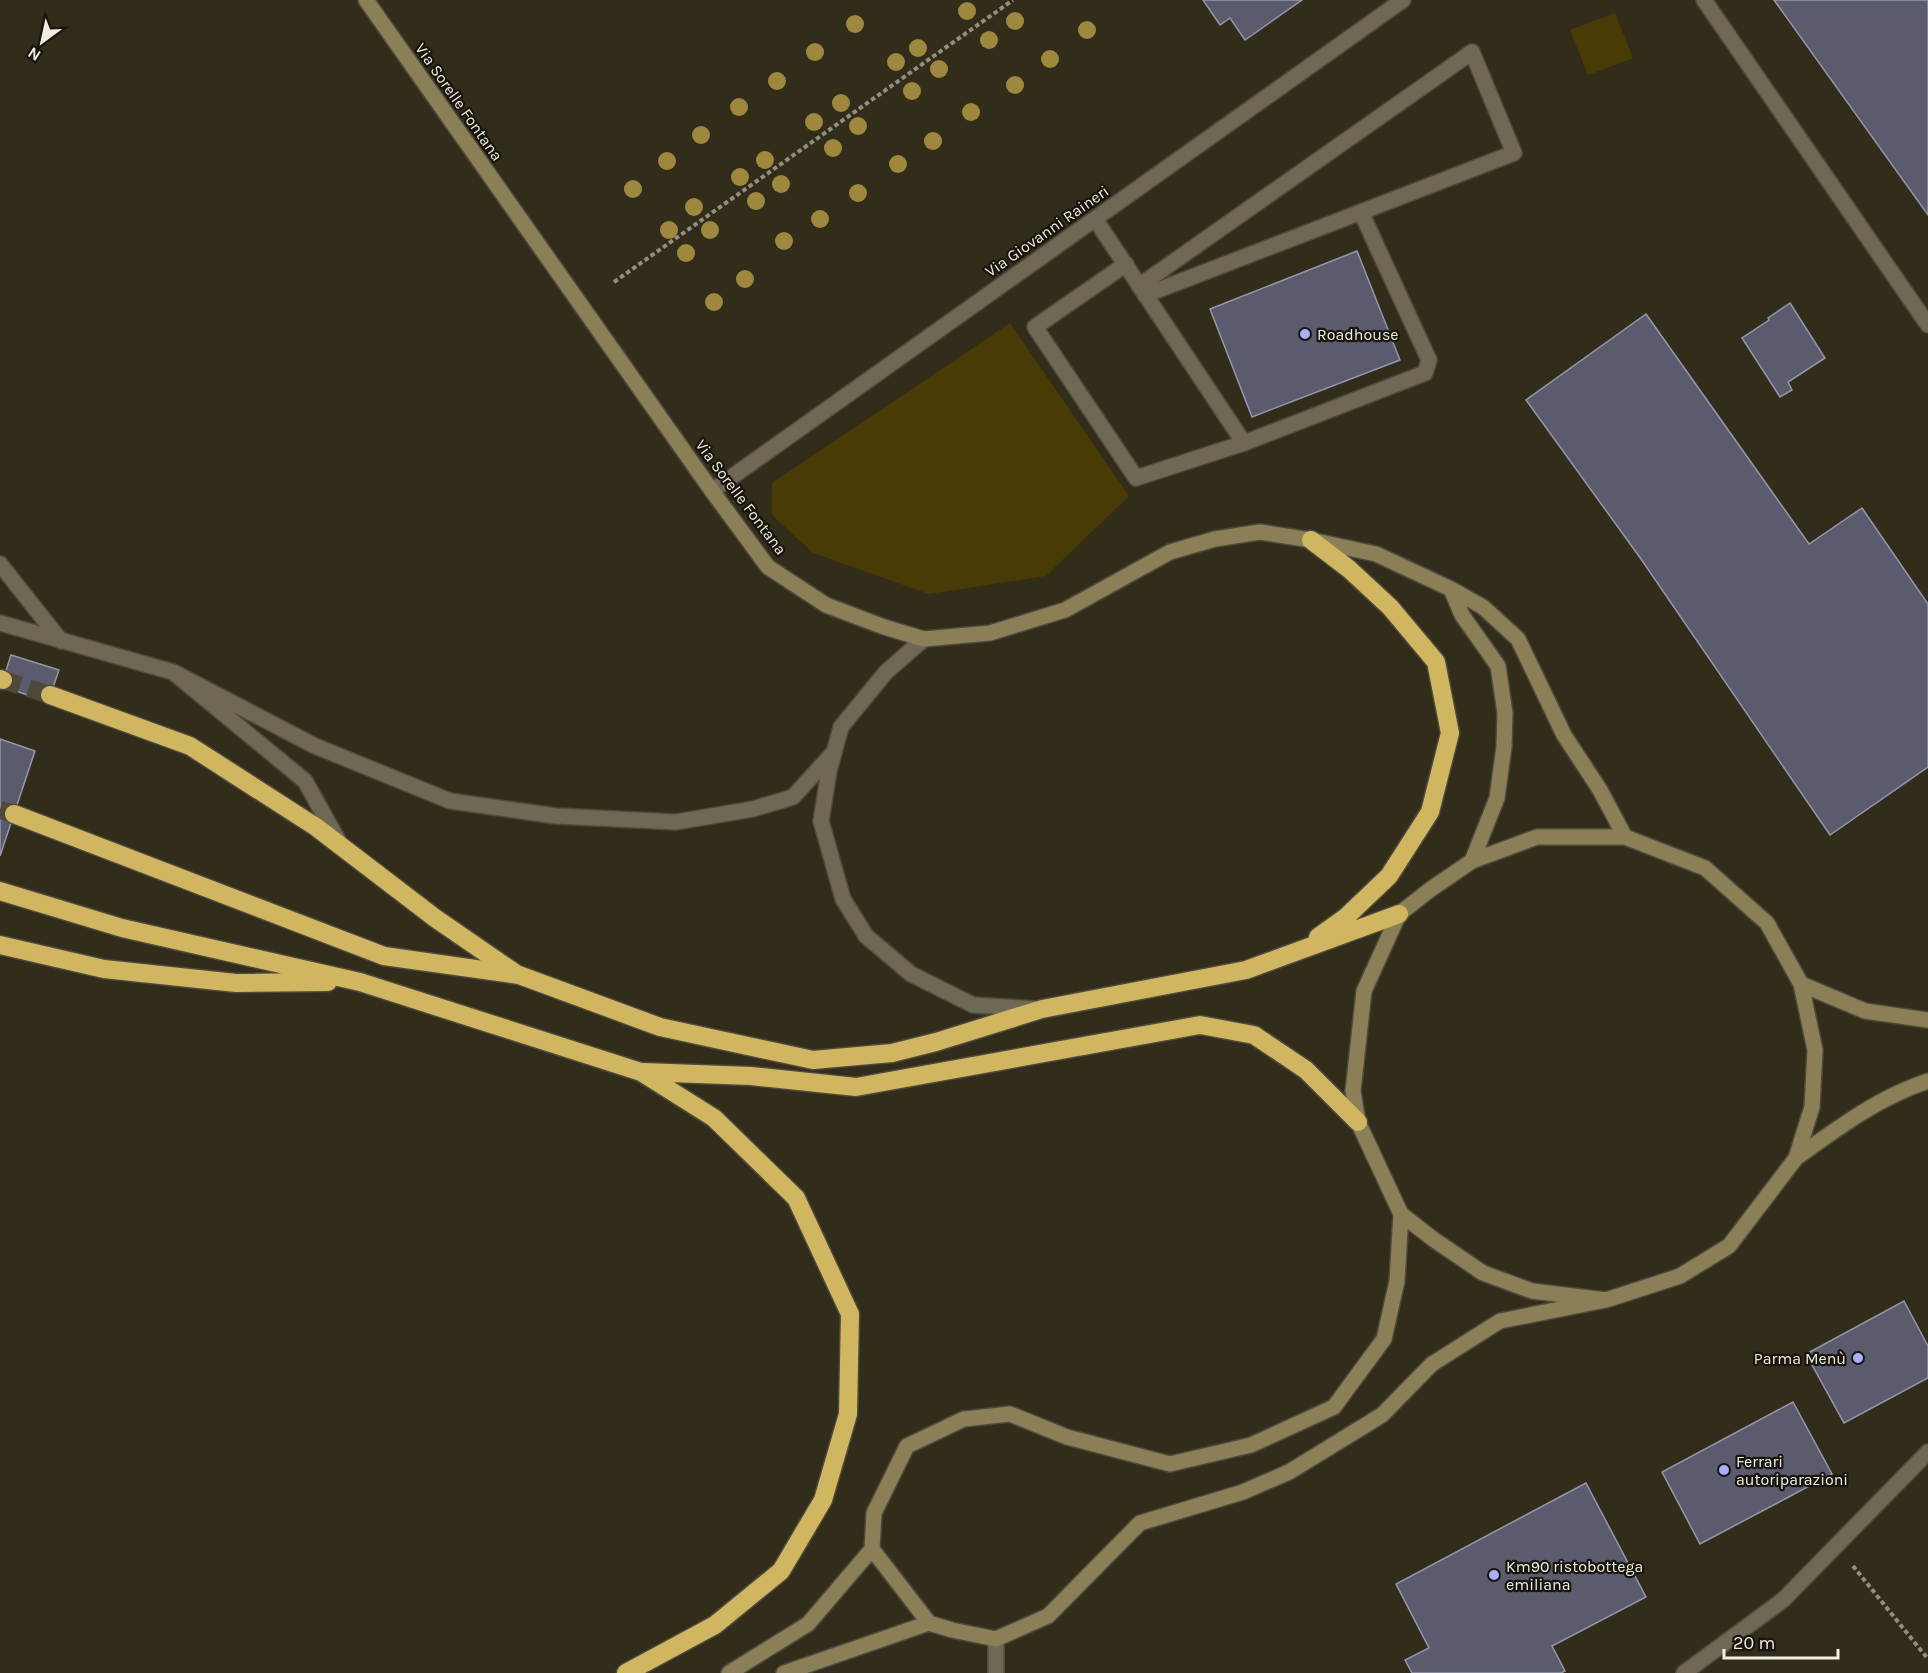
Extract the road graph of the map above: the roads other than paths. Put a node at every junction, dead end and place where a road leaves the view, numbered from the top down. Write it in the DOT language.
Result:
graph roads {
  1 [pos="366,0"];
  2 [pos="1403,0"];
  3 [pos="1704,0"];
  4 [pos="1361,212"];
  5 [pos="1095,219"];
  6 [pos="1126,264"];
  7 [pos="1142,291"];
  8 [pos="1928,325"];
  9 [pos="1244,443"];
  10 [pos="712,491"];
  11 [pos="1311,540"];
  12 [pos="0,564"];
  13 [pos="1451,589"];
  14 [pos="0,622"];
  15 [pos="924,639"];
  16 [pos="61,640"];
  17 [pos="173,672"];
  18 [pos="50,695"];
  19 [pos="834,752"];
  20 [pos="14,814"];
  21 [pos="1625,837"];
  22 [pos="342,847"];
  23 [pos="1472,861"];
  24 [pos="0,891"];
  25 [pos="1398,914"];
  26 [pos="0,945"];
  27 [pos="1295,953"];
  28 [pos="519,975"];
  29 [pos="360,981"];
  30 [pos="1801,984"];
  31 [pos="1042,1009"];
  32 [pos="1928,1020"];
  33 [pos="641,1072"];
  34 [pos="1928,1081"];
  35 [pos="1358,1122"];
  36 [pos="1796,1158"];
  37 [pos="1401,1214"];
  38 [pos="1606,1300"];
  39 [pos="1928,1452"];
  40 [pos="872,1549"];
  41 [pos="929,1623"];
  42 [pos="996,1639"];
  43 [pos="626,1673"];
  44 [pos="729,1673"];
  45 [pos="784,1673"];
  46 [pos="996,1673"];
  47 [pos="1684,1673"];
  1 -- 10 [label="street, Via Sorelle Fontana"];
  2 -- 5 [label="street, Via Giovanni Raineri"];
  3 -- 8 [label="street"];
  4 -- 7 [label="street"];
  4 -- 7 [label="street"];
  4 -- 9 [label="street"];
  5 -- 6 [label="street"];
  5 -- 10 [label="street, Via Giovanni Raineri"];
  6 -- 7 [label="street"];
  6 -- 9 [label="street"];
  7 -- 9 [label="street"];
  10 -- 15 [label="street, Via Sorelle Fontana"];
  11 -- 13 [label="street, Via Sorelle Fontana"];
  11 -- 15 [label="street, Via Sorelle Fontana"];
  11 -- 27 [label="highway"];
  12 -- 16 [label="street"];
  13 -- 21 [label="street, Via Sorelle Fontana"];
  13 -- 23 [label="street"];
  14 -- 16 [label="street"];
  15 -- 19 [label="street"];
  16 -- 17 [label="street"];
  17 -- 19 [label="street"];
  17 -- 22 [label="street"];
  18 -- 22 [label="highway"];
  19 -- 31 [label="street"];
  20 -- 28 [label="highway"];
  21 -- 23 [label="street"];
  21 -- 30 [label="street"];
  22 -- 28 [label="highway"];
  23 -- 25 [label="street"];
  24 -- 29 [label="highway"];
  25 -- 27 [label="highway"];
  25 -- 35 [label="street"];
  26 -- 29 [label="highway"];
  27 -- 31 [label="highway"];
  28 -- 31 [label="highway"];
  29 -- 33 [label="highway"];
  30 -- 32 [label="street"];
  30 -- 36 [label="street"];
  33 -- 35 [label="highway"];
  33 -- 43 [label="highway"];
  34 -- 36 [label="street"];
  35 -- 37 [label="street"];
  36 -- 38 [label="street"];
  37 -- 38 [label="street"];
  37 -- 40 [label="street"];
  38 -- 42 [label="street"];
  39 -- 47 [label="street"];
  40 -- 41 [label="street"];
  40 -- 44 [label="street"];
  41 -- 42 [label="street"];
  41 -- 45 [label="street"];
  42 -- 46 [label="street"];
}
